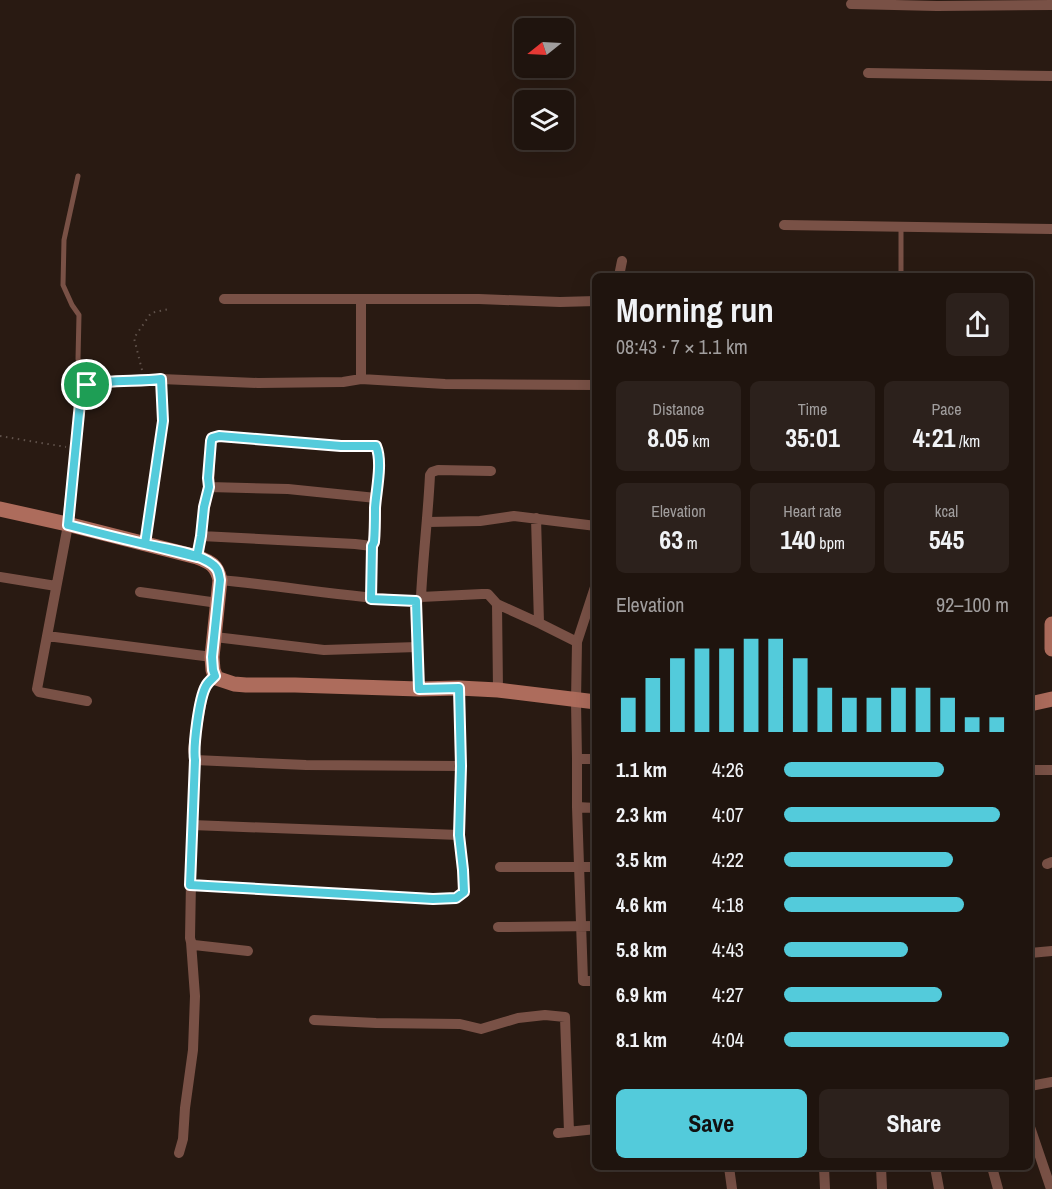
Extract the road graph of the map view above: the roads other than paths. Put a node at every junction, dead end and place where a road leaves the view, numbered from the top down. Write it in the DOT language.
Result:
graph roads {
  1 [pos="851,4"];
  2 [pos="1052,4"];
  3 [pos="868,73"];
  4 [pos="1052,76"];
  5 [pos="78,176"];
  6 [pos="784,225"];
  7 [pos="901,227"];
  8 [pos="1052,229"];
  9 [pos="622,261"];
  10 [pos="620,273"];
  11 [pos="901,273"];
  12 [pos="224,299"];
  13 [pos="361,300"];
  14 [pos="592,301"];
  15 [pos="161,379"];
  16 [pos="361,379"];
  17 [pos="87,385"];
  18 [pos="592,386"];
  19 [pos="491,471"];
  20 [pos="209,487"];
  21 [pos="376,498"];
  22 [pos="0,509"];
  23 [pos="536,518"];
  24 [pos="428,522"];
  25 [pos="67,525"];
  26 [pos="592,525"];
  27 [pos="201,536"];
  28 [pos="145,544"];
  29 [pos="372,546"];
  30 [pos="197,557"];
  31 [pos="0,577"];
  32 [pos="220,580"];
  33 [pos="56,586"];
  34 [pos="140,592"];
  35 [pos="592,596"];
  36 [pos="371,599"];
  37 [pos="419,599"];
  38 [pos="218,603"];
  39 [pos="497,603"];
  40 [pos="539,622"];
  41 [pos="1052,626"];
  42 [pos="47,636"];
  43 [pos="215,638"];
  44 [pos="577,642"];
  45 [pos="417,647"];
  46 [pos="1052,649"];
  47 [pos="212,657"];
  48 [pos="215,676"];
  49 [pos="459,688"];
  50 [pos="419,689"];
  51 [pos="498,690"];
  52 [pos="1052,699"];
  53 [pos="576,700"];
  54 [pos="87,701"];
  55 [pos="592,702"];
  56 [pos="1033,703"];
  57 [pos="577,759"];
  58 [pos="592,759"];
  59 [pos="195,760"];
  60 [pos="461,766"];
  61 [pos="1033,770"];
  62 [pos="1052,770"];
  63 [pos="577,807"];
  64 [pos="592,808"];
  65 [pos="192,825"];
  66 [pos="459,835"];
  67 [pos="500,867"];
  68 [pos="579,867"];
  69 [pos="592,867"];
  70 [pos="190,885"];
  71 [pos="592,926"];
  72 [pos="498,927"];
  73 [pos="581,927"];
  74 [pos="191,942"];
  75 [pos="248,951"];
  76 [pos="1052,951"];
  77 [pos="1033,953"];
  78 [pos="592,981"];
  79 [pos="314,1020"];
  80 [pos="1052,1082"];
  81 [pos="1033,1085"];
  82 [pos="592,1129"];
  83 [pos="1033,1136"];
  84 [pos="178,1153"];
  85 [pos="729,1170"];
  86 [pos="824,1170"];
  87 [pos="881,1170"];
  88 [pos="936,1170"];
  89 [pos="993,1170"];
  90 [pos="732,1189"];
  91 [pos="825,1189"];
  92 [pos="882,1189"];
  93 [pos="939,1189"];
  94 [pos="998,1189"];
  95 [pos="1051,1189"];
  1 -- 2 [label="street"];
  3 -- 4 [label="street"];
  5 -- 17 [label="lane"];
  6 -- 7 [label="street"];
  7 -- 8 [label="street"];
  7 -- 11 [label="lane"];
  9 -- 10 [label="street"];
  12 -- 13 [label="street"];
  13 -- 14 [label="street"];
  13 -- 16 [label="street"];
  15 -- 16 [label="street"];
  15 -- 17 [label="street"];
  15 -- 28 [label="street"];
  16 -- 18 [label="street"];
  17 -- 25 [label="street"];
  19 -- 24 [label="street"];
  20 -- 21 [label="street"];
  20 -- 21 [label="street"];
  20 -- 27 [label="street"];
  21 -- 29 [label="street"];
  22 -- 25 [label="main road"];
  23 -- 24 [label="street"];
  23 -- 26 [label="street"];
  23 -- 40 [label="street"];
  24 -- 37 [label="street"];
  25 -- 28 [label="main road"];
  25 -- 33 [label="street"];
  27 -- 29 [label="street"];
  27 -- 30 [label="street"];
  28 -- 30 [label="main road"];
  29 -- 36 [label="street"];
  30 -- 32 [label="main road"];
  31 -- 33 [label="street"];
  32 -- 36 [label="street"];
  32 -- 38 [label="main road"];
  33 -- 42 [label="street"];
  34 -- 38 [label="street"];
  35 -- 44 [label="street"];
  36 -- 37 [label="street"];
  37 -- 39 [label="street"];
  37 -- 45 [label="street"];
  38 -- 43 [label="main road"];
  39 -- 40 [label="street"];
  39 -- 51 [label="street"];
  40 -- 44 [label="street"];
  41 -- 46 [label="main road"];
  42 -- 47 [label="street"];
  42 -- 54 [label="street"];
  43 -- 45 [label="street"];
  43 -- 47 [label="main road"];
  44 -- 53 [label="street"];
  45 -- 50 [label="street"];
  47 -- 48 [label="main road"];
  48 -- 50 [label="main road"];
  48 -- 59 [label="street"];
  49 -- 50 [label="main road"];
  49 -- 51 [label="main road"];
  49 -- 60 [label="street"];
  51 -- 53 [label="main road"];
  52 -- 56 [label="main road"];
  53 -- 55 [label="main road"];
  53 -- 57 [label="street"];
  57 -- 58 [label="street"];
  57 -- 63 [label="street"];
  59 -- 60 [label="street"];
  59 -- 65 [label="street"];
  60 -- 66 [label="street"];
  61 -- 62 [label="street"];
  63 -- 64 [label="street"];
  63 -- 68 [label="street"];
  65 -- 66 [label="street"];
  65 -- 70 [label="street"];
  66 -- 70 [label="street"];
  67 -- 68 [label="street"];
  68 -- 69 [label="street"];
  68 -- 73 [label="street"];
  70 -- 74 [label="street"];
  71 -- 73 [label="street"];
  72 -- 73 [label="street"];
  73 -- 78 [label="street"];
  74 -- 75 [label="street"];
  74 -- 84 [label="street"];
  76 -- 77 [label="street"];
  79 -- 82 [label="street"];
  80 -- 81 [label="street"];
  83 -- 95 [label="street"];
  85 -- 90 [label="street"];
  86 -- 91 [label="street"];
  87 -- 92 [label="street"];
  88 -- 93 [label="street"];
  89 -- 94 [label="street"];
}
